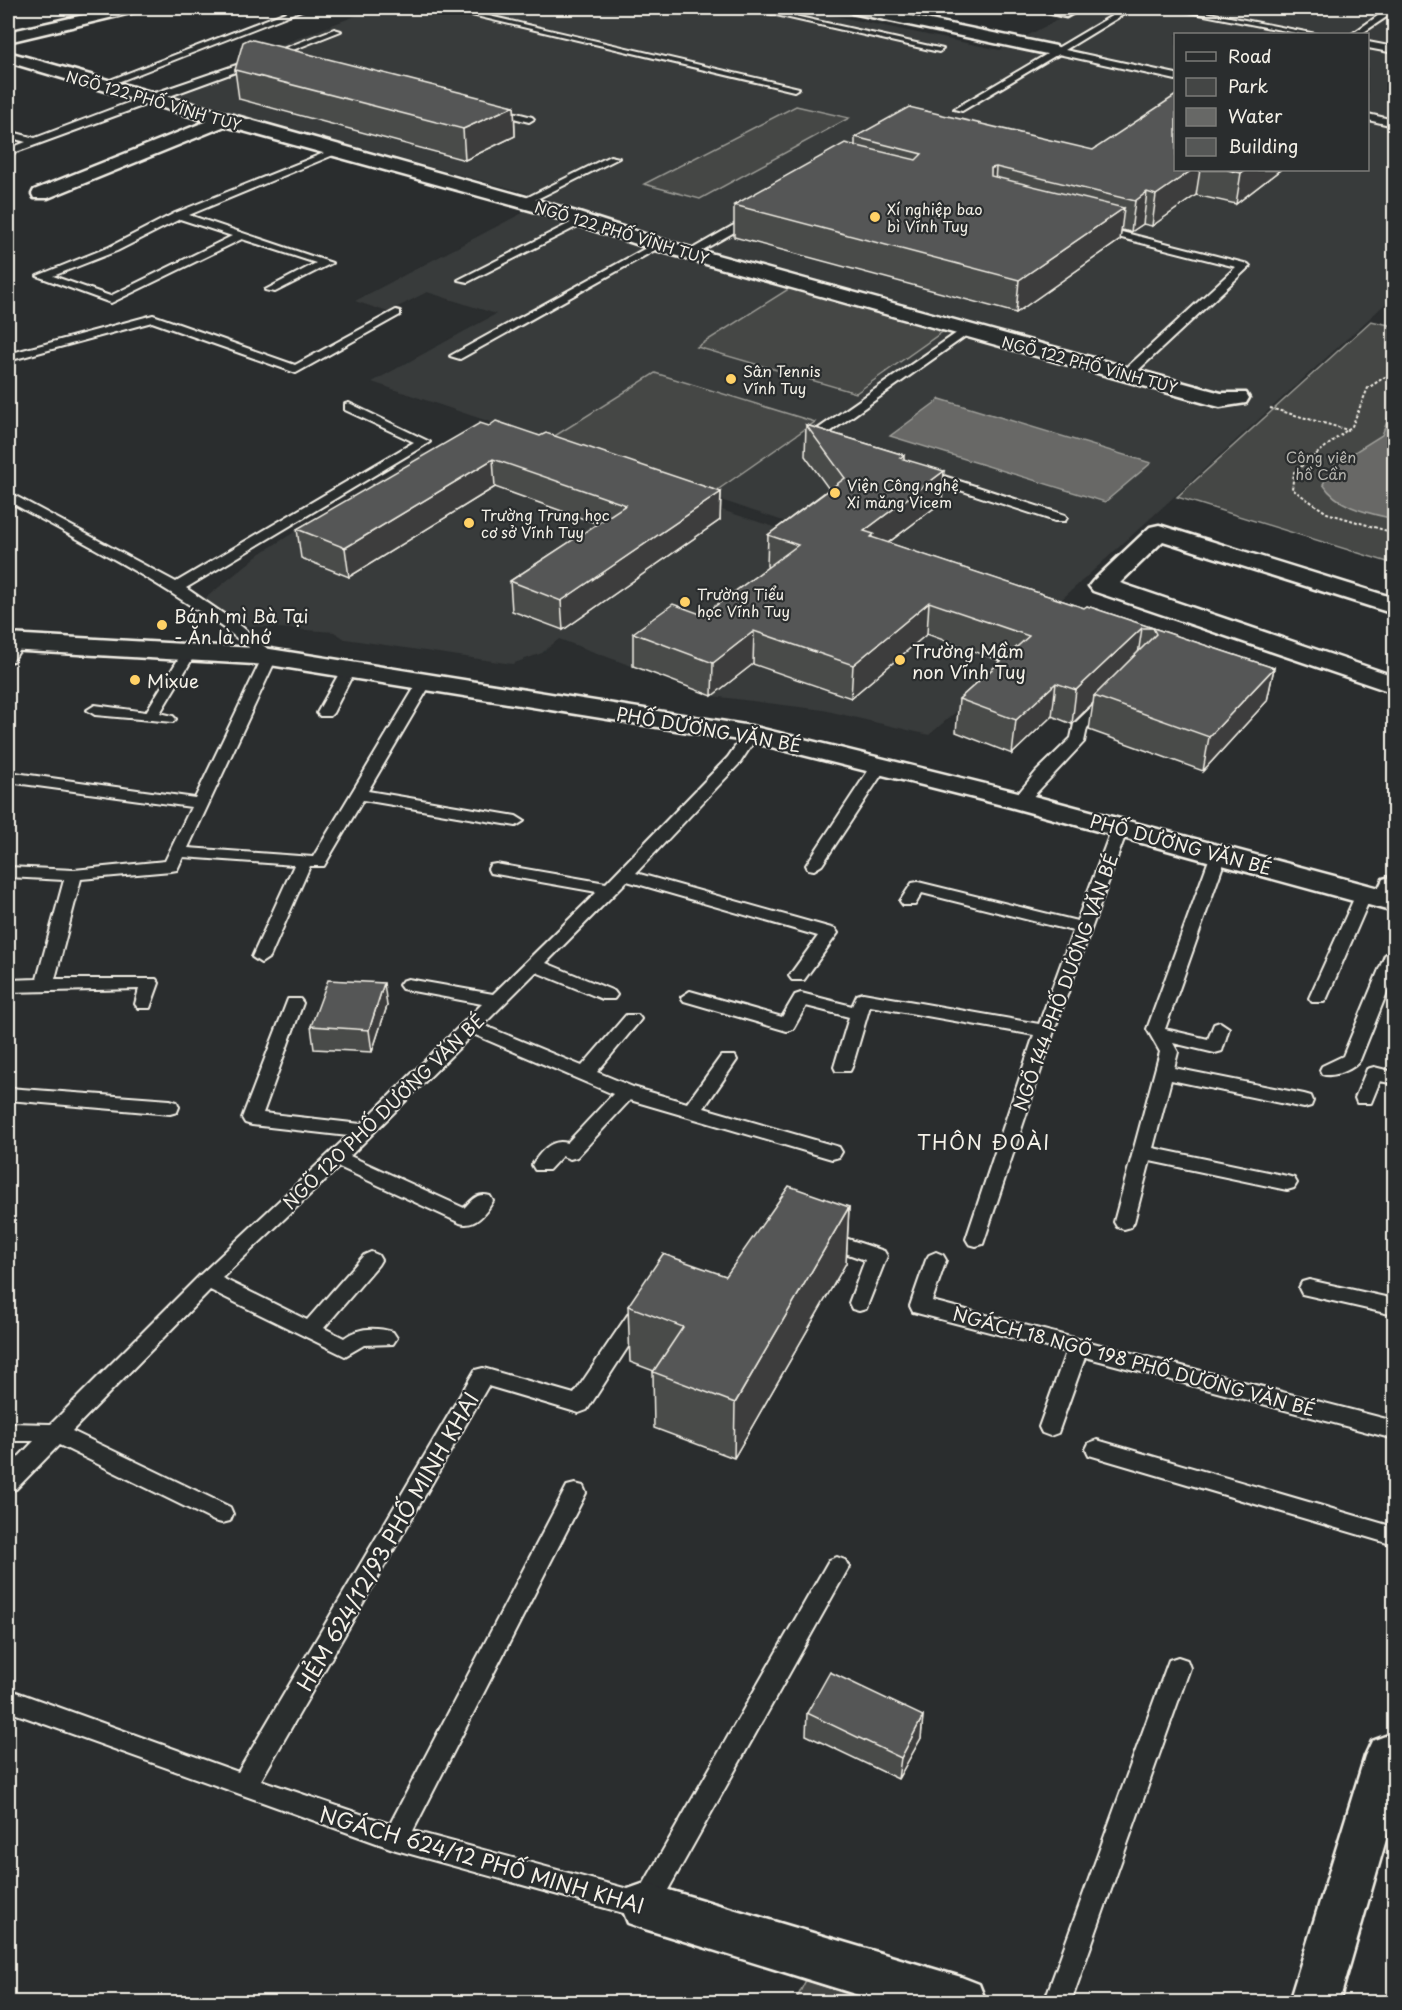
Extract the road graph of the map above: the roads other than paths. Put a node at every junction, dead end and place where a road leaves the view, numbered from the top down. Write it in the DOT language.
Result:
graph roads {
  1 [pos="126,8"];
  2 [pos="303,8"];
  3 [pos="446,8"];
  4 [pos="749,8"];
  5 [pos="852,8"];
  6 [pos="904,8"];
  7 [pos="1046,8"];
  8 [pos="1074,8"];
  9 [pos="1130,8"];
  10 [pos="1173,8"];
  11 [pos="1395,8"];
  12 [pos="952,12"];
  13 [pos="887,15"];
  14 [pos="927,24"];
  15 [pos="337,31"];
  16 [pos="1307,33"];
  17 [pos="1358,33"];
  18 [pos="8,37"];
  19 [pos="1369,45"];
  20 [pos="939,49"];
  21 [pos="1395,50"];
  22 [pos="1056,51"];
  23 [pos="272,55"];
  24 [pos="8,57"];
  25 [pos="294,61"];
  26 [pos="1174,77"];
  27 [pos="102,85"];
  28 [pos="794,88"];
  29 [pos="149,98"];
  30 [pos="484,108"];
  31 [pos="959,109"];
  32 [pos="1369,117"];
  33 [pos="529,119"];
  34 [pos="224,120"];
  35 [pos="1395,123"];
  36 [pos="8,134"];
  37 [pos="34,141"];
  38 [pos="338,151"];
  39 [pos="8,152"];
  40 [pos="614,158"];
  41 [pos="41,194"];
  42 [pos="523,202"];
  43 [pos="769,207"];
  44 [pos="179,214"];
  45 [pos="582,220"];
  46 [pos="1084,226"];
  47 [pos="242,235"];
  48 [pos="659,245"];
  49 [pos="690,253"];
  50 [pos="464,280"];
  51 [pos="271,290"];
  52 [pos="396,312"];
  53 [pos="968,330"];
  54 [pos="456,356"];
  55 [pos="8,358"];
  56 [pos="1127,374"];
  57 [pos="1238,398"];
  58 [pos="349,407"];
  59 [pos="836,445"];
  60 [pos="914,471"];
  61 [pos="8,496"];
  62 [pos="1060,518"];
  63 [pos="176,588"];
  64 [pos="1395,606"];
  65 [pos="11,647"];
  66 [pos="189,653"];
  67 [pos="270,657"];
  68 [pos="348,669"];
  69 [pos="425,682"];
  70 [pos="1395,685"];
  71 [pos="1119,689"];
  72 [pos="95,710"];
  73 [pos="325,713"];
  74 [pos="150,717"];
  75 [pos="168,719"];
  76 [pos="751,734"];
  77 [pos="880,765"];
  78 [pos="8,777"];
  79 [pos="359,794"];
  80 [pos="1020,801"];
  81 [pos="201,804"];
  82 [pos="516,821"];
  83 [pos="1120,828"];
  84 [pos="178,852"];
  85 [pos="1219,854"];
  86 [pos="304,861"];
  87 [pos="814,865"];
  88 [pos="496,869"];
  89 [pos="8,872"];
  90 [pos="74,874"];
  91 [pos="617,882"];
  92 [pos="1386,895"];
  93 [pos="909,901"];
  94 [pos="1083,928"];
  95 [pos="1395,955"];
  96 [pos="261,957"];
  97 [pos="533,964"];
  98 [pos="798,976"];
  99 [pos="44,985"];
  100 [pos="408,985"];
  101 [pos="8,986"];
  102 [pos="608,995"];
  103 [pos="690,997"];
  104 [pos="1318,998"];
  105 [pos="496,1001"];
  106 [pos="294,1003"];
  107 [pos="144,1004"];
  108 [pos="859,1014"];
  109 [pos="632,1019"];
  110 [pos="470,1026"];
  111 [pos="1220,1028"];
  112 [pos="1045,1031"];
  113 [pos="1159,1034"];
  114 [pos="728,1060"];
  115 [pos="843,1067"];
  116 [pos="1329,1070"];
  117 [pos="1165,1072"];
  118 [pos="585,1074"];
  119 [pos="1395,1078"];
  120 [pos="626,1092"];
  121 [pos="8,1094"];
  122 [pos="1364,1098"];
  123 [pos="1304,1101"];
  124 [pos="170,1107"];
  125 [pos="692,1111"];
  126 [pos="365,1131"];
  127 [pos="832,1152"];
  128 [pos="1141,1152"];
  129 [pos="336,1158"];
  130 [pos="542,1165"];
  131 [pos="1287,1183"];
  132 [pos="483,1201"];
  133 [pos="1124,1222"];
  134 [pos="809,1233"];
  135 [pos="976,1239"];
  136 [pos="371,1260"];
  137 [pos="936,1260"];
  138 [pos="207,1280"];
  139 [pos="1309,1288"];
  140 [pos="652,1295"];
  141 [pos="859,1304"];
  142 [pos="1395,1307"];
  143 [pos="309,1330"];
  144 [pos="386,1338"];
  145 [pos="1077,1347"];
  146 [pos="1050,1426"];
  147 [pos="1395,1430"];
  148 [pos="8,1432"];
  149 [pos="56,1433"];
  150 [pos="1097,1449"];
  151 [pos="8,1482"];
  152 [pos="575,1493"];
  153 [pos="222,1514"];
  154 [pos="1395,1536"];
  155 [pos="837,1567"];
  156 [pos="1178,1668"];
  157 [pos="8,1700"];
  158 [pos="1395,1757"];
  159 [pos="244,1786"];
  160 [pos="396,1838"];
  161 [pos="645,1906"];
  162 [pos="961,2002"];
  163 [pos="1057,2002"];
  164 [pos="1314,2002"];
  1 -- 18 [label="street"];
  2 -- 27 [label="lane"];
  3 -- 28 [label="lane"];
  4 -- 20 [label="lane"];
  5 -- 13 [label="street"];
  6 -- 13 [label="lane"];
  7 -- 8 [label="street"];
  9 -- 22 [label="lane"];
  10 -- 16 [label="lane"];
  11 -- 17 [label="lane"];
  12 -- 14 [label="street"];
  13 -- 14 [label="street"];
  14 -- 22 [label="street"];
  15 -- 23 [label="lane"];
  19 -- 21 [label="lane"];
  22 -- 26 [label="lane"];
  22 -- 31 [label="lane"];
  23 -- 25 [label="lane"];
  23 -- 29 [label="lane"];
  24 -- 27 [label="street, NGÕ 122 PHỐ VĨNH TUY"];
  27 -- 29 [label="street, NGÕ 122 PHỐ VĨNH TUY"];
  29 -- 34 [label="street, NGÕ 122 PHỐ VĨNH TUY"];
  29 -- 37 [label="lane"];
  30 -- 33 [label="lane"];
  32 -- 35 [label="lane"];
  34 -- 38 [label="street, NGÕ 122 PHỐ VĨNH TUY"];
  34 -- 41 [label="street"];
  36 -- 37 [label="lane"];
  37 -- 39 [label="lane"];
  38 -- 42 [label="street, NGÕ 122 PHỐ VĨNH TUY"];
  38 -- 44 [label="lane"];
  40 -- 42 [label="lane"];
  42 -- 45 [label="street, NGÕ 122 PHỐ VĨNH TUY"];
  43 -- 49 [label="lane"];
  44 -- 47 [label="lane"];
  44 -- 47 [label="lane"];
  45 -- 48 [label="street, NGÕ 122 PHỐ VĨNH TUY"];
  45 -- 50 [label="lane"];
  46 -- 56 [label="lane"];
  47 -- 51 [label="lane"];
  48 -- 49 [label="street, NGÕ 122 PHỐ VĨNH TUY"];
  48 -- 54 [label="lane"];
  49 -- 53 [label="street, NGÕ 122 PHỐ VĨNH TUY"];
  52 -- 55 [label="lane"];
  53 -- 56 [label="street, NGÕ 122 PHỐ VĨNH TUY"];
  53 -- 59 [label="lane"];
  56 -- 57 [label="street, NGÕ 122 PHỐ VĨNH TUY"];
  58 -- 63 [label="lane"];
  60 -- 62 [label="lane"];
  61 -- 63 [label="lane"];
  63 -- 67 [label="lane"];
  64 -- 70 [label="street"];
  65 -- 66 [label="street, PHỐ DƯƠNG VĂN BÉ"];
  66 -- 67 [label="street, PHỐ DƯƠNG VĂN BÉ"];
  66 -- 74 [label="lane"];
  67 -- 68 [label="street, PHỐ DƯƠNG VĂN BÉ"];
  67 -- 81 [label="lane"];
  68 -- 69 [label="street, PHỐ DƯƠNG VĂN BÉ"];
  68 -- 73 [label="lane"];
  69 -- 76 [label="street, PHỐ DƯƠNG VĂN BÉ"];
  69 -- 79 [label="lane"];
  71 -- 80 [label="lane"];
  72 -- 74 [label="lane"];
  74 -- 75 [label="lane"];
  76 -- 77 [label="street, PHỐ DƯƠNG VĂN BÉ"];
  76 -- 91 [label="lane, NGÕ 120 PHỐ DƯƠNG VĂN BÉ"];
  77 -- 80 [label="street, PHỐ DƯƠNG VĂN BÉ"];
  77 -- 87 [label="lane"];
  78 -- 81 [label="lane"];
  79 -- 82 [label="lane"];
  79 -- 86 [label="lane"];
  80 -- 83 [label="street, PHỐ DƯƠNG VĂN BÉ"];
  81 -- 84 [label="lane"];
  83 -- 85 [label="street, PHỐ DƯƠNG VĂN BÉ"];
  83 -- 94 [label="lane, NGÕ 144 PHỐ DƯƠNG VĂN BÉ"];
  84 -- 86 [label="lane"];
  84 -- 90 [label="lane"];
  85 -- 92 [label="street, PHỐ DƯƠNG VĂN BÉ"];
  85 -- 113 [label="lane"];
  86 -- 96 [label="lane"];
  88 -- 91 [label="lane"];
  89 -- 90 [label="lane"];
  90 -- 99 [label="lane"];
  91 -- 97 [label="lane, NGÕ 120 PHỐ DƯƠNG VĂN BÉ"];
  91 -- 98 [label="lane"];
  92 -- 104 [label="lane"];
  93 -- 94 [label="lane"];
  94 -- 112 [label="lane, NGÕ 144 PHỐ DƯƠNG VĂN BÉ"];
  95 -- 116 [label="lane"];
  97 -- 102 [label="lane"];
  97 -- 105 [label="lane, NGÕ 120 PHỐ DƯƠNG VĂN BÉ"];
  99 -- 101 [label="lane"];
  99 -- 107 [label="lane"];
  100 -- 105 [label="lane"];
  103 -- 108 [label="lane"];
  105 -- 110 [label="lane, NGÕ 120 PHỐ DƯƠNG VĂN BÉ"];
  106 -- 126 [label="lane"];
  108 -- 112 [label="lane"];
  108 -- 115 [label="lane"];
  109 -- 118 [label="lane"];
  110 -- 118 [label="lane"];
  110 -- 126 [label="lane, NGÕ 120 PHỐ DƯƠNG VĂN BÉ"];
  111 -- 113 [label="lane"];
  112 -- 135 [label="lane, NGÕ 144 PHỐ DƯƠNG VĂN BÉ"];
  113 -- 117 [label="lane"];
  114 -- 125 [label="lane"];
  117 -- 123 [label="lane"];
  117 -- 128 [label="lane"];
  118 -- 120 [label="lane"];
  119 -- 122 [label="lane"];
  120 -- 125 [label="lane"];
  120 -- 130 [label="lane"];
  121 -- 124 [label="lane"];
  125 -- 127 [label="lane"];
  126 -- 129 [label="lane, NGÕ 120 PHỐ DƯƠNG VĂN BÉ"];
  128 -- 131 [label="lane"];
  128 -- 133 [label="lane"];
  129 -- 132 [label="lane"];
  129 -- 138 [label="lane, NGÕ 120 PHỐ DƯƠNG VĂN BÉ"];
  134 -- 141 [label="lane"];
  136 -- 143 [label="lane"];
  137 -- 145 [label="lane, NGÁCH 18 NGÕ 198 PHỐ DƯƠNG VĂN BÉ"];
  138 -- 143 [label="lane"];
  138 -- 149 [label="lane, NGÕ 120 PHỐ DƯƠNG VĂN BÉ"];
  139 -- 142 [label="lane"];
  140 -- 159 [label="lane, HẺM 624/12/93 PHỐ MINH KHAI"];
  143 -- 144 [label="lane"];
  145 -- 146 [label="lane"];
  145 -- 147 [label="lane, NGÁCH 18 NGÕ 198 PHỐ DƯƠNG VĂN BÉ"];
  148 -- 149 [label="lane"];
  149 -- 151 [label="lane, NGÕ 120 PHỐ DƯƠNG VĂN BÉ"];
  149 -- 153 [label="lane"];
  150 -- 154 [label="lane"];
  152 -- 160 [label="lane"];
  155 -- 161 [label="lane"];
  156 -- 163 [label="lane"];
  157 -- 159 [label="lane, NGÁCH 624/12 PHỐ MINH KHAI"];
  158 -- 164 [label="street"];
  159 -- 160 [label="lane, NGÁCH 624/12 PHỐ MINH KHAI"];
  160 -- 161 [label="lane, NGÁCH 624/12 PHỐ MINH KHAI"];
  161 -- 162 [label="street, NGÁCH 624/12 PHỐ MINH KHAI"];
}
